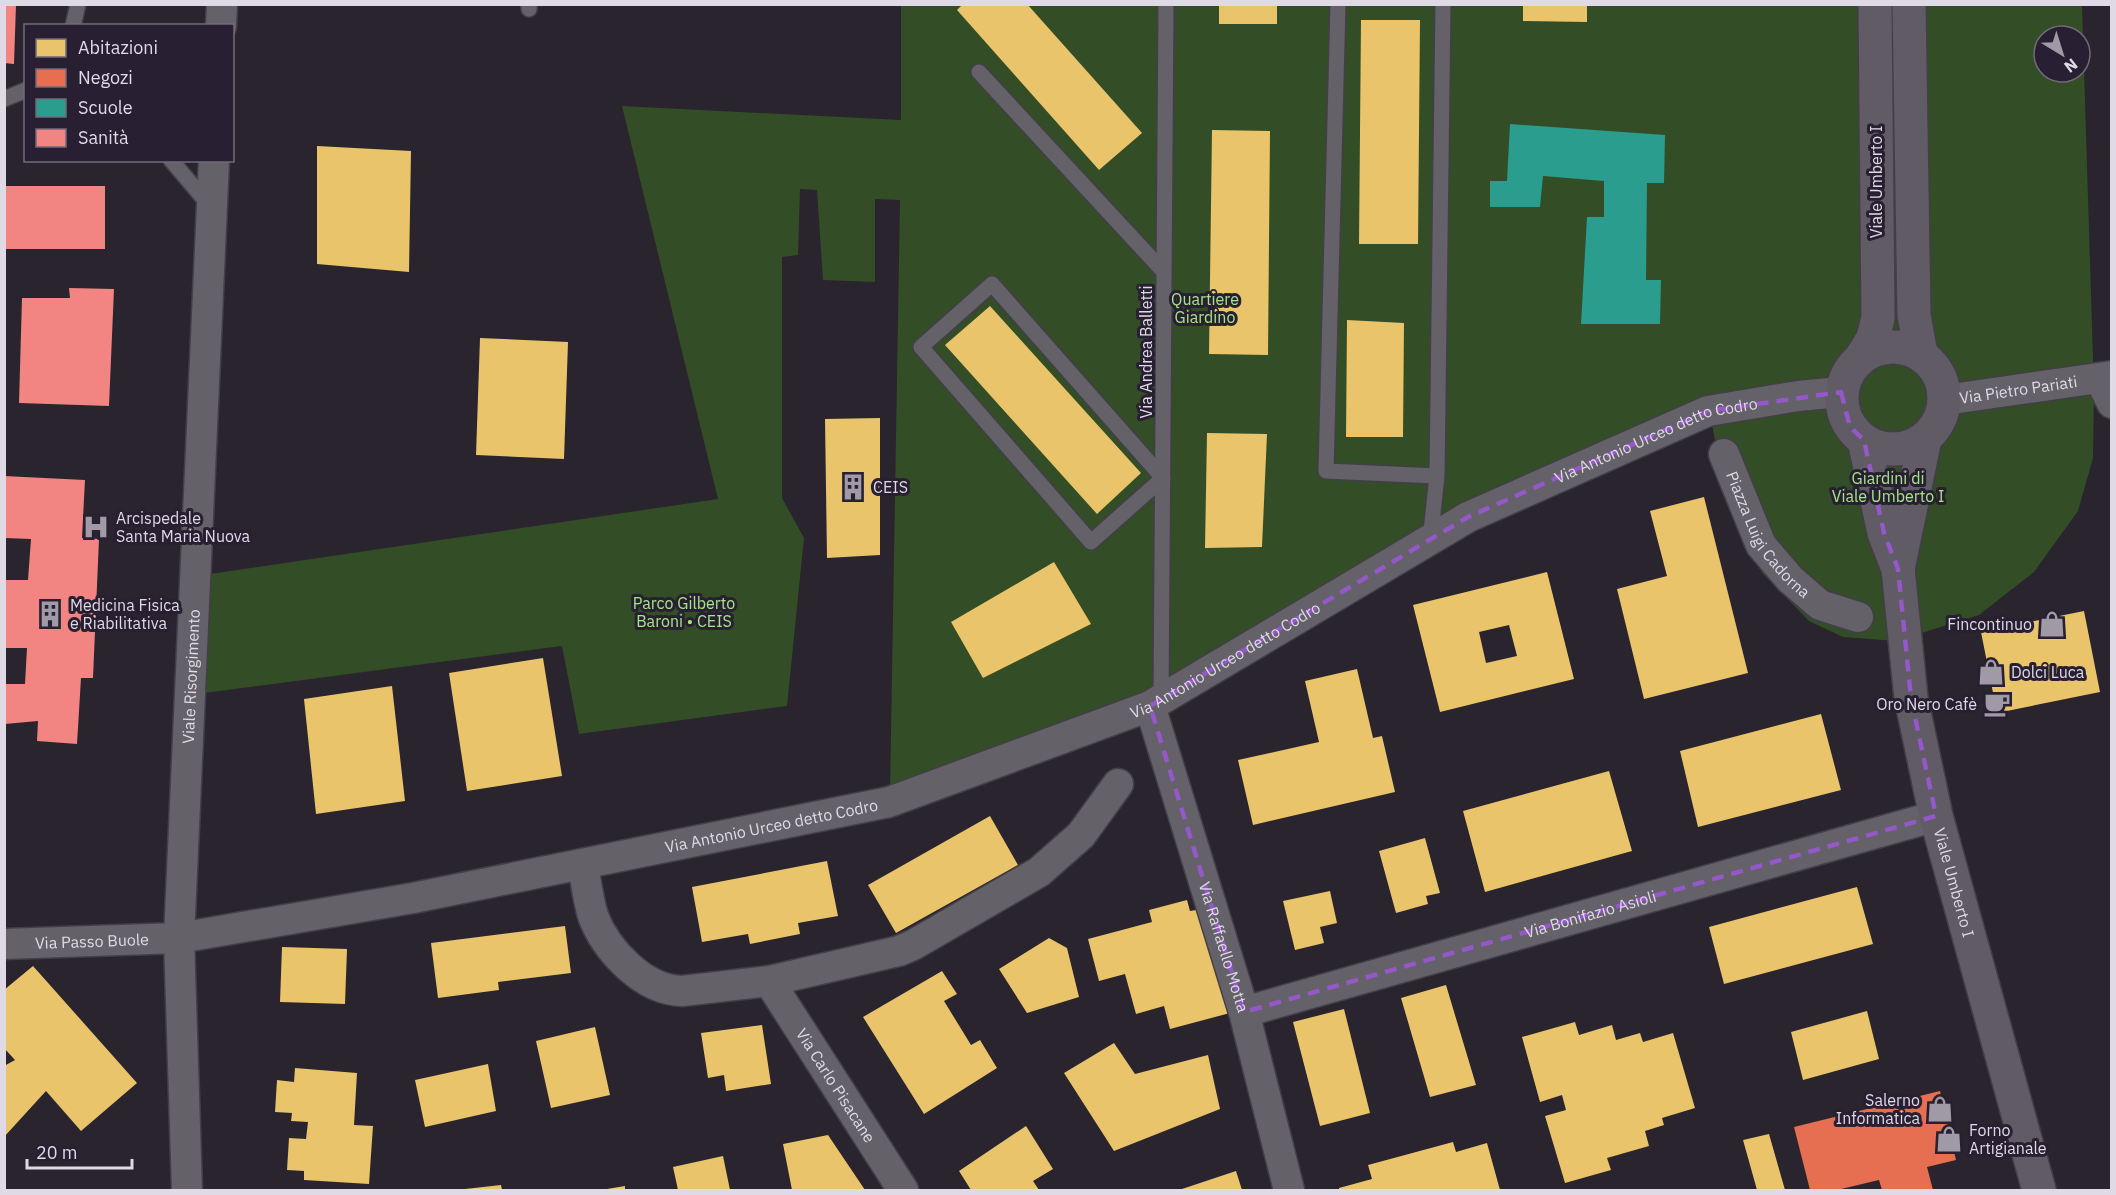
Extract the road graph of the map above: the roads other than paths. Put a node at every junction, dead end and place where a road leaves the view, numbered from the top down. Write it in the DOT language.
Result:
graph roads {
  1 [pos="78,4"];
  2 [pos="222,4"];
  3 [pos="1166,4"];
  4 [pos="1338,4"];
  5 [pos="1443,4"];
  6 [pos="1875,4"];
  7 [pos="1909,4"];
  8 [pos="73,24"];
  9 [pos="221,24"];
  10 [pos="979,72"];
  11 [pos="24,93"];
  12 [pos="4,99"];
  13 [pos="173,162"];
  14 [pos="214,162"];
  15 [pos="212,208"];
  16 [pos="1164,272"];
  17 [pos="1921,354"];
  18 [pos="1862,356"];
  19 [pos="2108,386"];
  20 [pos="1842,392"];
  21 [pos="1945,400"];
  22 [pos="1925,438"];
  23 [pos="1863,440"];
  24 [pos="1724,454"];
  25 [pos="1437,476"];
  26 [pos="1163,478"];
  27 [pos="1430,542"];
  28 [pos="1898,569"];
  29 [pos="1858,617"];
  30 [pos="1156,703"];
  31 [pos="1118,784"];
  32 [pos="1936,816"];
  33 [pos="584,865"];
  34 [pos="179,938"];
  35 [pos="4,944"];
  36 [pos="770,981"];
  37 [pos="1244,1012"];
  38 [pos="187,1191"];
  39 [pos="903,1191"];
  40 [pos="1289,1191"];
  41 [pos="2039,1191"];
  1 -- 8 [label="lane"];
  2 -- 9 [label="street"];
  3 -- 16 [label="lane, Via Andrea Balletti"];
  4 -- 25 [label="lane"];
  5 -- 25 [label="lane"];
  6 -- 18 [label="main road, Viale Umberto I"];
  7 -- 17 [label="main road"];
  10 -- 16 [label="lane"];
  11 -- 12 [label="lane"];
  13 -- 15 [label="lane"];
  14 -- 15 [label="street, Viale Risorgimento"];
  15 -- 34 [label="street, Viale Risorgimento"];
  16 -- 26 [label="lane, Via Andrea Balletti"];
  17 -- 18 [label="main road"];
  17 -- 21 [label="main road"];
  18 -- 20 [label="main road"];
  19 -- 21 [label="street, Via Pietro Pariati"];
  20 -- 23 [label="main road"];
  20 -- 27 [label="street, Via Antonio Urceo detto Codro"];
  21 -- 22 [label="main road"];
  22 -- 23 [label="main road"];
  22 -- 28 [label="main road, Viale Umberto I"];
  23 -- 28 [label="main road, Viale Umberto I"];
  24 -- 29 [label="street, Piazza Luigi Cadorna"];
  25 -- 27 [label="lane"];
  26 -- 26 [label="lane"];
  26 -- 30 [label="lane, Via Andrea Balletti"];
  27 -- 30 [label="street, Via Antonio Urceo detto Codro"];
  28 -- 32 [label="main road, Viale Umberto I"];
  30 -- 33 [label="street, Via Antonio Urceo detto Codro"];
  30 -- 37 [label="street, Via Raffaello Motta"];
  31 -- 36 [label="street"];
  32 -- 37 [label="street, Via Bonifazio Asioli"];
  32 -- 41 [label="main road, Viale Umberto I"];
  33 -- 34 [label="street, Via Antonio Urceo detto Codro"];
  33 -- 36 [label="street"];
  34 -- 35 [label="street, Via Passo Buole"];
  34 -- 38 [label="street, Viale Risorgimento"];
  36 -- 39 [label="street, Via Carlo Pisacane"];
  37 -- 40 [label="street, Via Raffaello Motta"];
}
